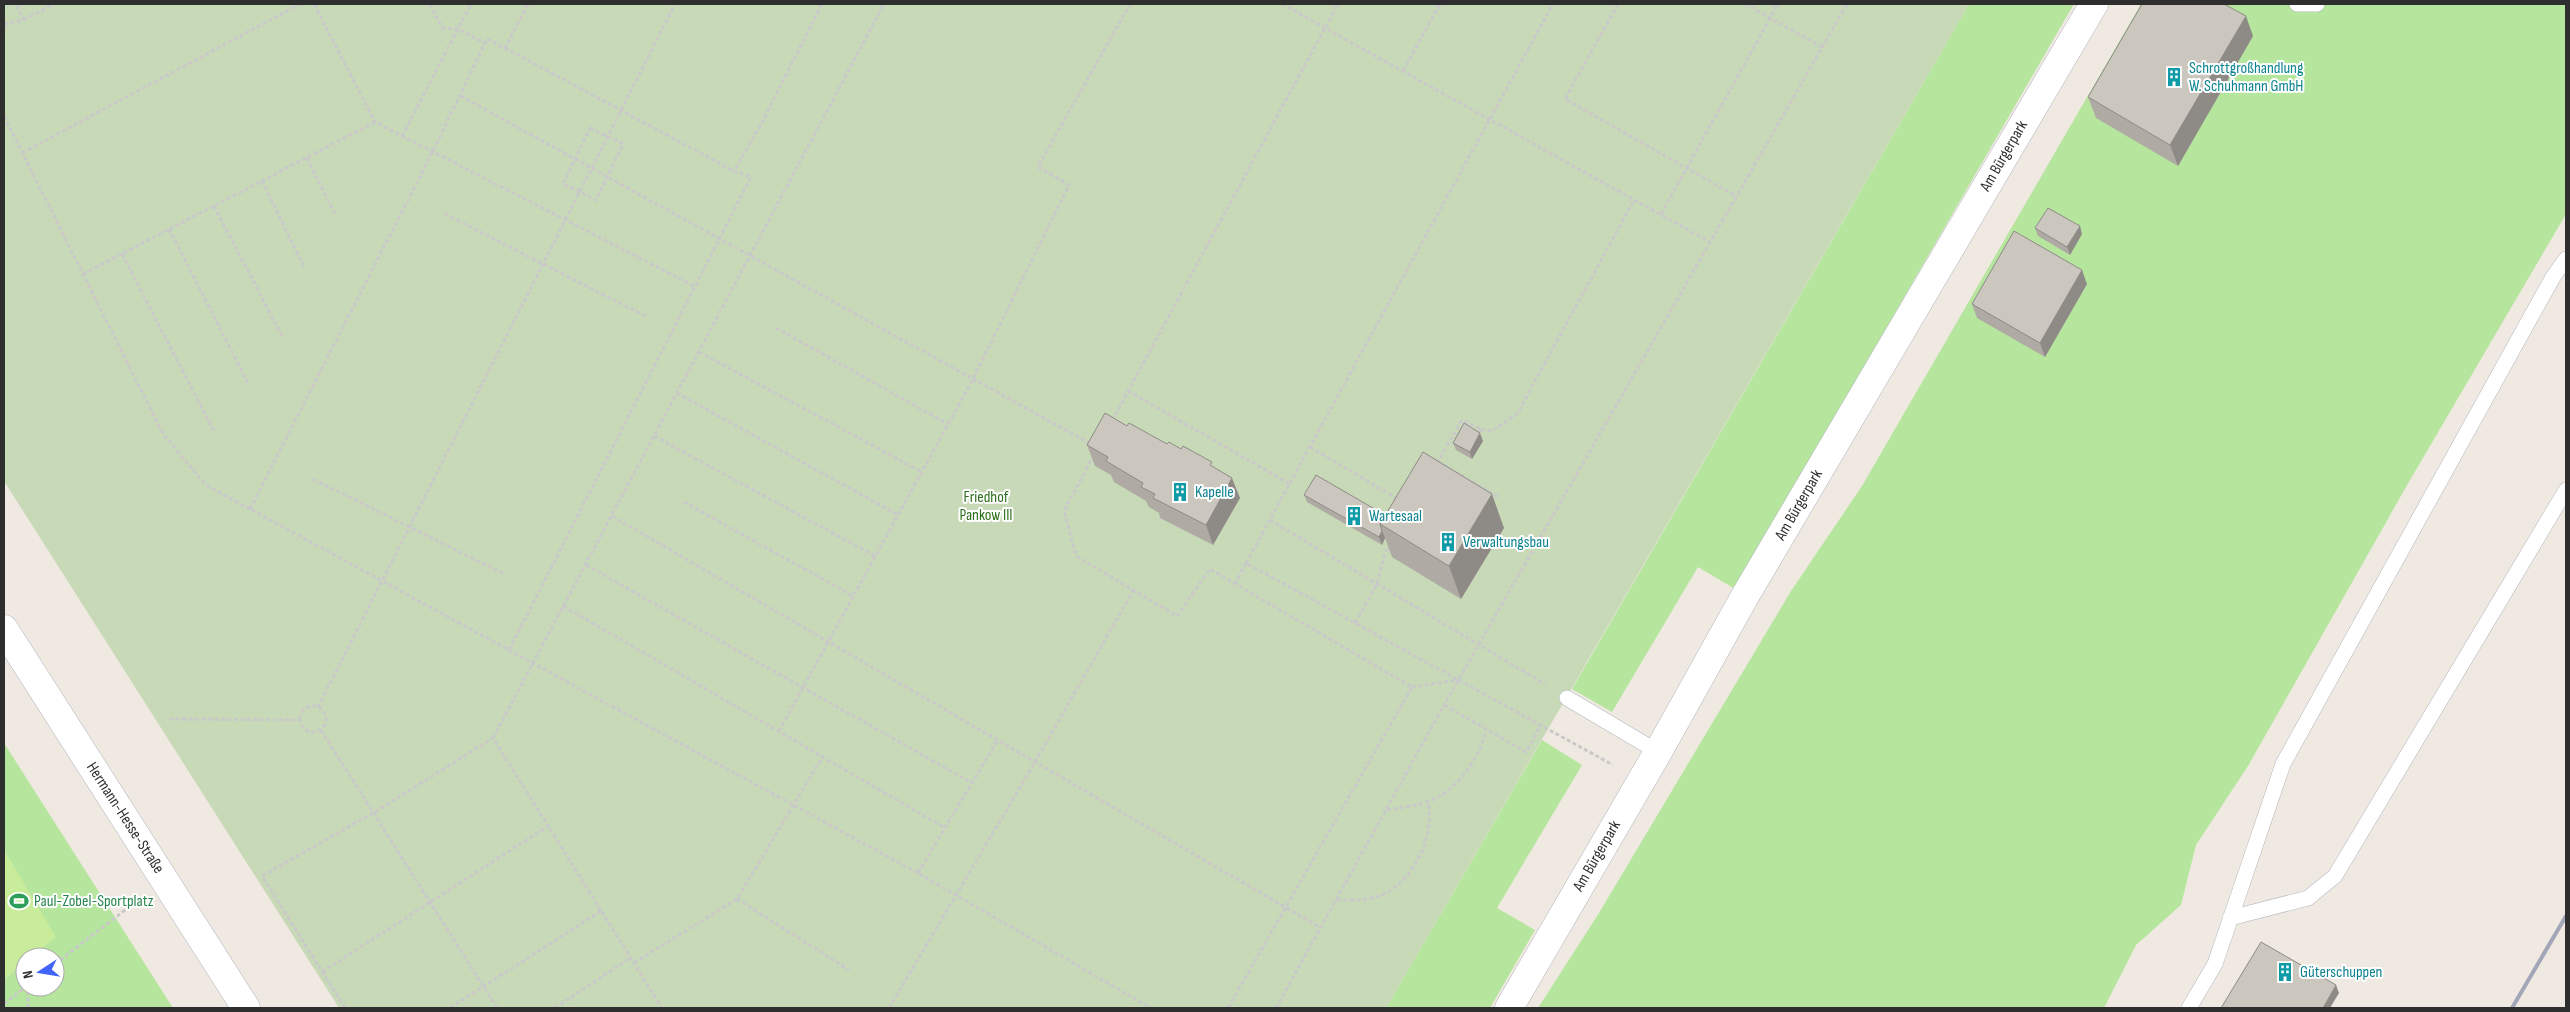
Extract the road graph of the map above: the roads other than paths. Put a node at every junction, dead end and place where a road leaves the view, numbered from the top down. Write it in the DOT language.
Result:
graph roads {
  1 [pos="2094,4"];
  2 [pos="2297,4"];
  3 [pos="2317,4"];
  4 [pos="2566,258"];
  5 [pos="2566,490"];
  6 [pos="4,628"];
  7 [pos="1567,698"];
  8 [pos="1658,752"];
  9 [pos="2230,918"];
  10 [pos="246,1008"];
  11 [pos="1509,1008"];
  12 [pos="2189,1008"];
  1 -- 8 [label="street, Am Bürgerpark"];
  2 -- 3 [label="lane"];
  4 -- 9 [label="lane"];
  5 -- 9 [label="lane"];
  6 -- 10 [label="street, Hermann-Hesse-Straße"];
  7 -- 8 [label="lane"];
  8 -- 11 [label="street, Am Bürgerpark"];
  9 -- 12 [label="lane"];
}
